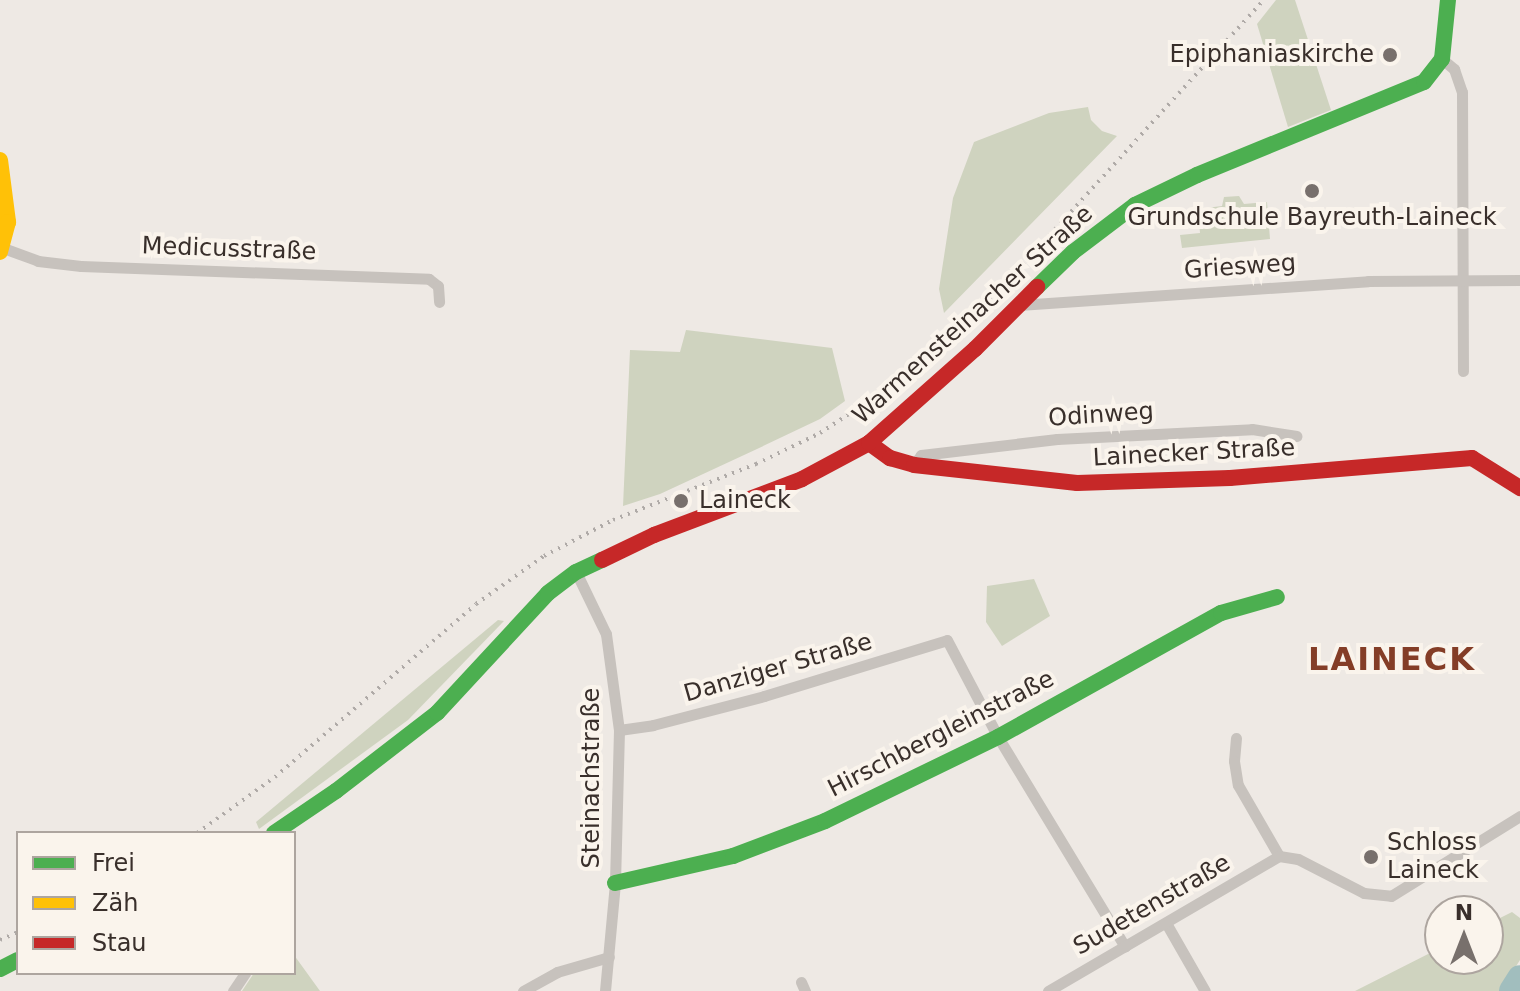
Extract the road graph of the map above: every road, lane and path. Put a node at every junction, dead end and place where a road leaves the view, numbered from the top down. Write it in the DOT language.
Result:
graph roads {
  1 [pos="1448,0"];
  2 [pos="1442,59"];
  3 [pos="0,160"];
  4 [pos="1,250"];
  5 [pos="1520,280"];
  6 [pos="1464,281"];
  7 [pos="439,302"];
  8 [pos="1019,305"];
  9 [pos="1463,371"];
  10 [pos="1296,436"];
  11 [pos="869,443"];
  12 [pos="914,465"];
  13 [pos="1520,488"];
  14 [pos="576,572"];
  15 [pos="1277,597"];
  16 [pos="619,730"];
  17 [pos="998,737"];
  18 [pos="1236,738"];
  19 [pos="1520,816"];
  20 [pos="277,831"];
  21 [pos="1279,856"];
  22 [pos="615,883"];
  23 [pos="1166,923"];
  24 [pos="1125,947"];
  25 [pos="609,957"];
  26 [pos="523,991"];
  27 [pos="605,991"];
  28 [pos="1048,991"];
  29 [pos="1205,991"];
  1 -- 2 [label="street"];
  2 -- 6 [label="street"];
  2 -- 8 [label="street, Warmensteinacher Straße"];
  3 -- 4 [label="street"];
  4 -- 7 [label="street, Medicusstraße"];
  5 -- 6 [label="street, Griesweg"];
  6 -- 8 [label="street, Griesweg"];
  6 -- 9 [label="street"];
  8 -- 11 [label="street, Warmensteinacher Straße"];
  10 -- 12 [label="street, Odinweg"];
  11 -- 12 [label="street, Lainecker Straße"];
  11 -- 14 [label="street, Warmensteinacher Straße"];
  12 -- 13 [label="street, Lainecker Straße"];
  14 -- 16 [label="street, Steinachstraße"];
  14 -- 20 [label="street, Warmensteinacher Straße"];
  15 -- 17 [label="street, Hirschbergleinstraße"];
  16 -- 17 [label="street, Danziger Straße"];
  16 -- 22 [label="street, Steinachstraße"];
  17 -- 22 [label="street, Hirschbergleinstraße"];
  17 -- 24 [label="street"];
  18 -- 21 [label="street"];
  19 -- 21 [label="street"];
  21 -- 23 [label="street, Sudetenstraße"];
  22 -- 25 [label="street, Steinachstraße"];
  23 -- 24 [label="street, Sudetenstraße"];
  23 -- 29 [label="street"];
  24 -- 28 [label="street, Sudetenstraße"];
  25 -- 26 [label="street"];
  25 -- 27 [label="street, Steinachstraße"];
}
